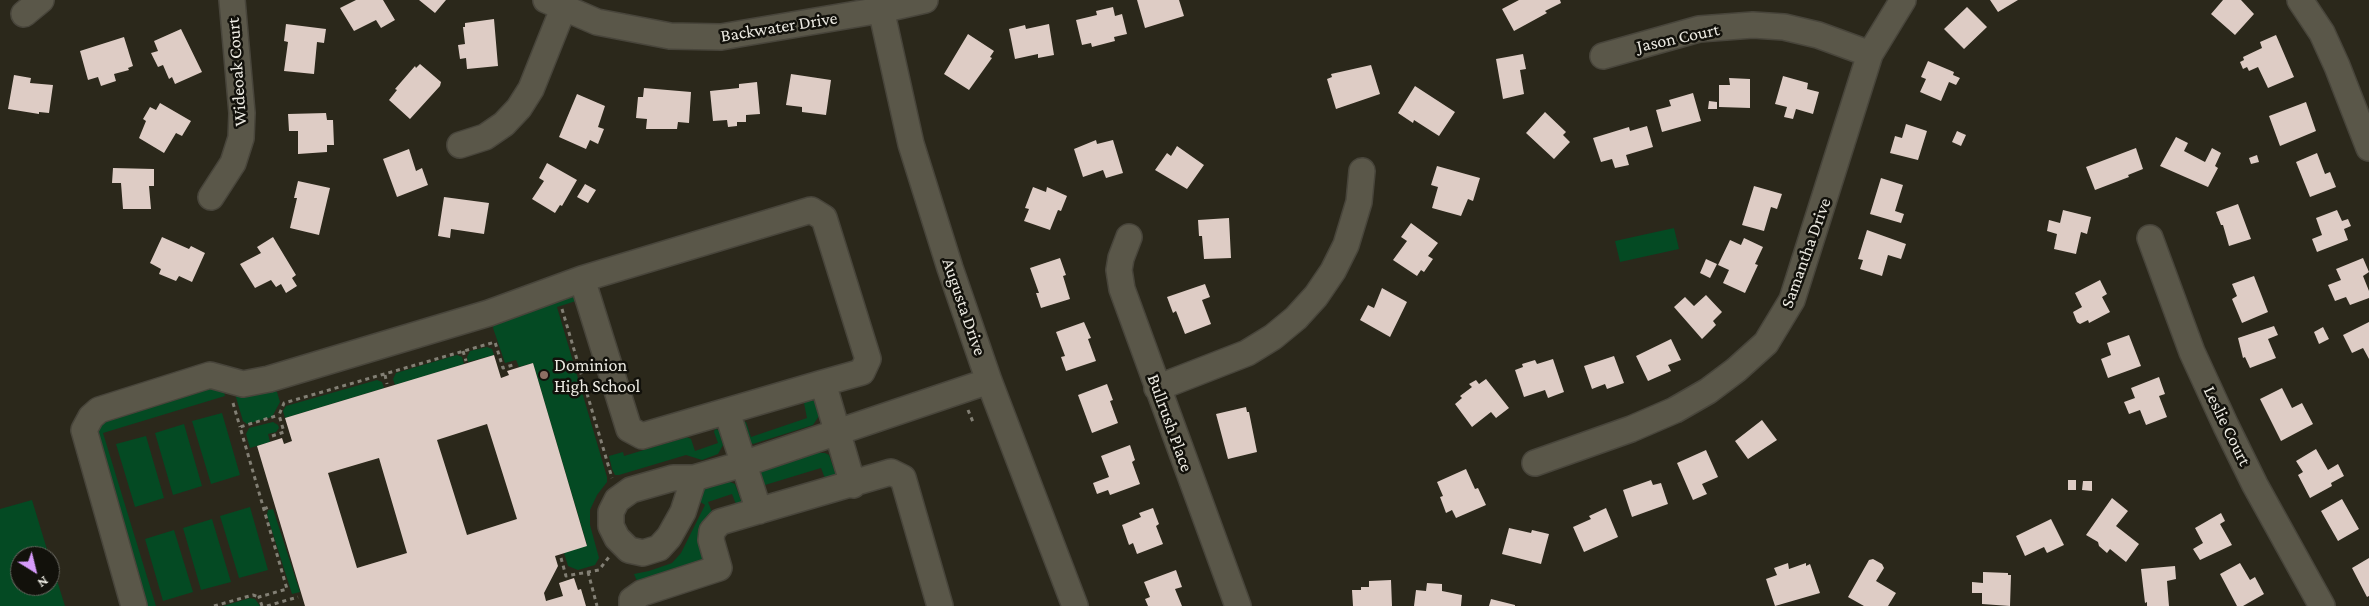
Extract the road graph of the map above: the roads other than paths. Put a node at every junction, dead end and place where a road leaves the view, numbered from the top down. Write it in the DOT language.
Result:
graph roads {
  1 [pos="232,0"];
  2 [pos="925,0"];
  3 [pos="1903,0"];
  4 [pos="2300,0"];
  5 [pos="555,4"];
  6 [pos="880,5"];
  7 [pos="1870,54"];
  8 [pos="1603,56"];
  9 [pos="460,145"];
  10 [pos="2369,148"];
  11 [pos="1362,171"];
  12 [pos="211,197"];
  13 [pos="1129,238"];
  14 [pos="2150,238"];
  15 [pos="582,279"];
  16 [pos="990,381"];
  17 [pos="823,384"];
  18 [pos="1157,388"];
  19 [pos="727,412"];
  20 [pos="837,434"];
  21 [pos="1535,463"];
  22 [pos="744,464"];
  23 [pos="694,478"];
  24 [pos="852,484"];
  25 [pos="759,511"];
  26 [pos="134,606"];
  27 [pos="632,606"];
  28 [pos="940,606"];
  29 [pos="1075,606"];
  30 [pos="1238,606"];
  31 [pos="2322,606"];
  1 -- 12 [label="street, Wideoak Court"];
  2 -- 6 [label="street, Backwater Drive"];
  3 -- 7 [label="street, Samantha Drive"];
  4 -- 10 [label="street"];
  5 -- 6 [label="street, Backwater Drive"];
  5 -- 9 [label="street"];
  6 -- 16 [label="street, Augusta Drive"];
  7 -- 8 [label="street, Jason Court"];
  7 -- 21 [label="street, Samantha Drive"];
  11 -- 18 [label="street"];
  13 -- 18 [label="street, Bullrush Place"];
  14 -- 31 [label="street, Leslie Court"];
  15 -- 17 [label="street"];
  15 -- 19 [label="street"];
  15 -- 26 [label="street"];
  16 -- 20 [label="street"];
  16 -- 29 [label="street, Augusta Drive"];
  17 -- 19 [label="street"];
  17 -- 20 [label="street"];
  18 -- 30 [label="street, Bullrush Place"];
  19 -- 22 [label="street"];
  20 -- 22 [label="street"];
  20 -- 24 [label="street"];
  22 -- 23 [label="street"];
  22 -- 25 [label="street"];
  24 -- 25 [label="street"];
  24 -- 28 [label="street"];
  25 -- 27 [label="street"];
}
